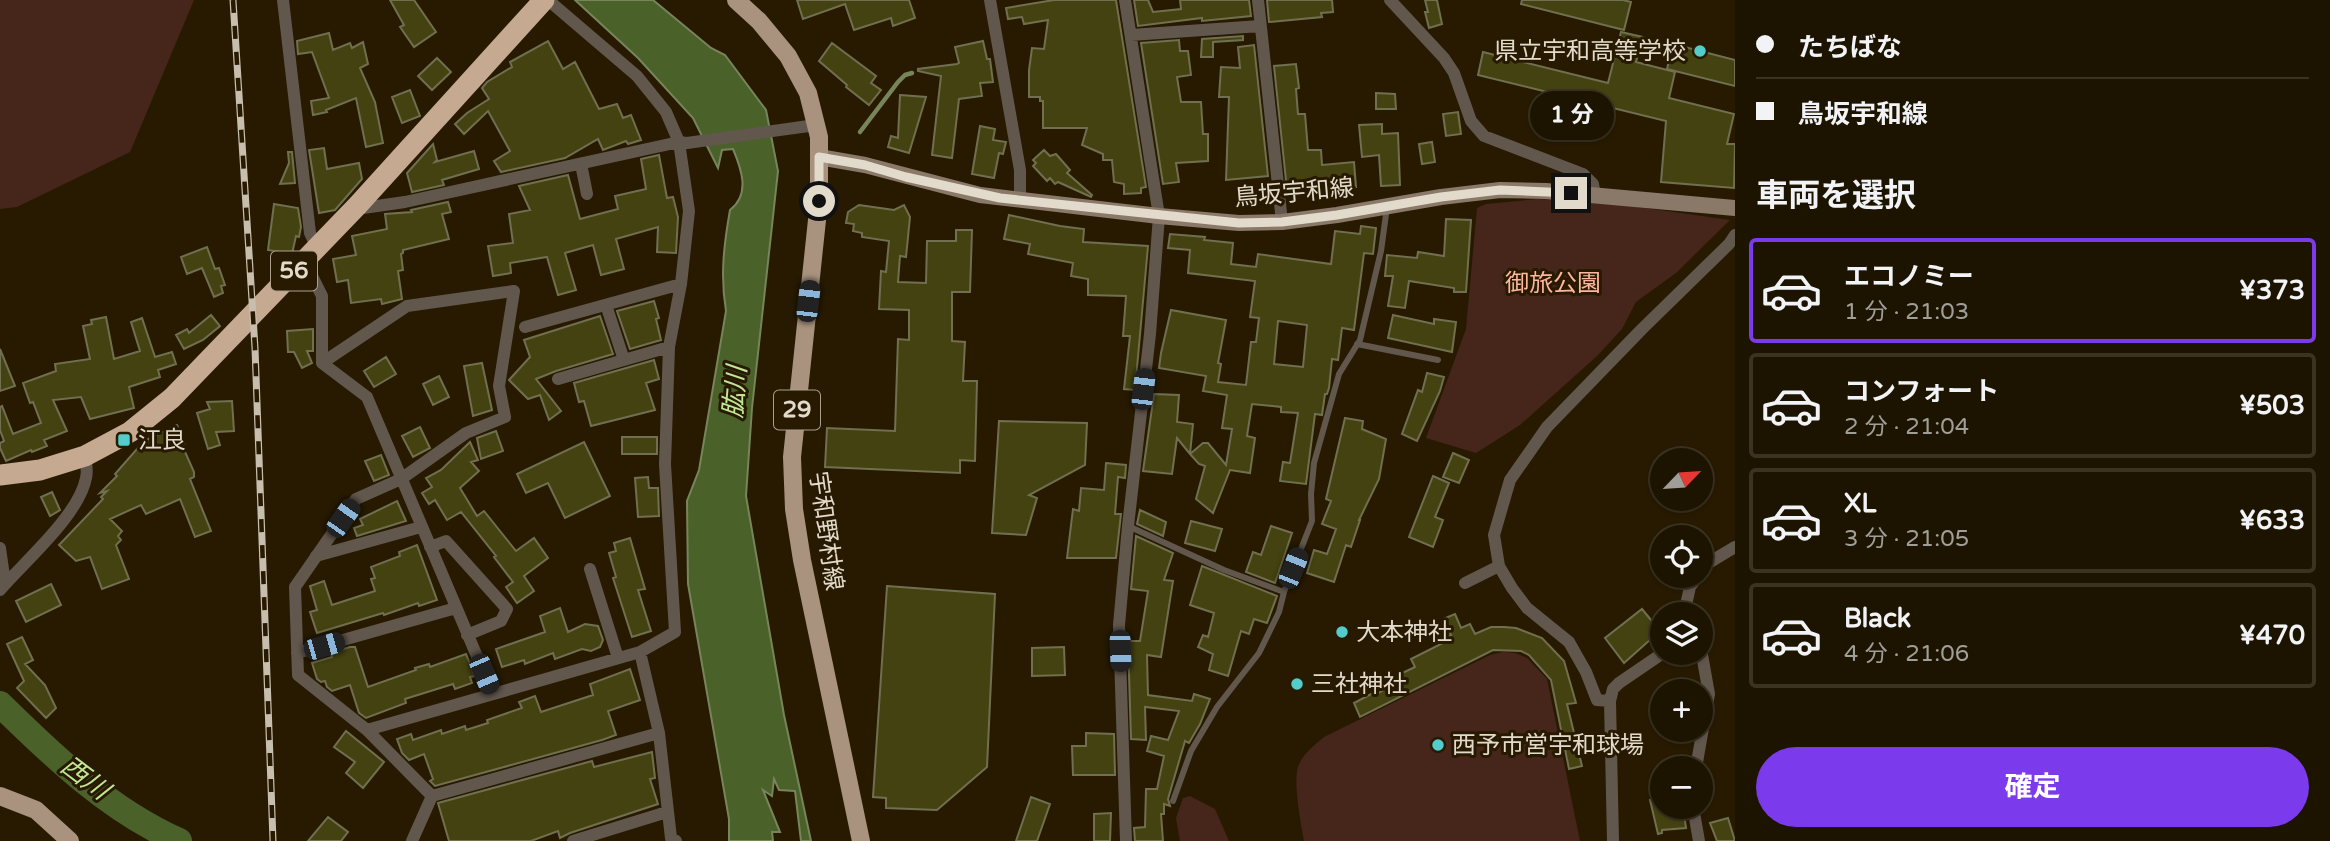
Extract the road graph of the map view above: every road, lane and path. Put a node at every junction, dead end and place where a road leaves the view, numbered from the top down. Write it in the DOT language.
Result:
graph roads {
  1 [pos="283,0"];
  2 [pos="546,0"];
  3 [pos="736,0"];
  4 [pos="990,0"];
  5 [pos="1125,0"];
  6 [pos="1258,0"];
  7 [pos="1390,0"];
  8 [pos="1261,26"];
  9 [pos="1131,34"];
  10 [pos="816,125"];
  11 [pos="683,143"];
  12 [pos="819,157"];
  13 [pos="582,164"];
  14 [pos="587,194"];
  15 [pos="1595,196"];
  16 [pos="1020,201"];
  17 [pos="1388,206"];
  18 [pos="1735,208"];
  19 [pos="355,209"];
  20 [pos="1159,216"];
  21 [pos="1282,222"];
  22 [pos="1735,235"];
  23 [pos="310,255"];
  24 [pos="681,284"];
  25 [pos="606,305"];
  26 [pos="525,327"];
  27 [pos="1357,344"];
  28 [pos="669,347"];
  29 [pos="624,360"];
  30 [pos="1438,360"];
  31 [pos="322,363"];
  32 [pos="558,379"];
  33 [pos="85,456"];
  34 [pos="0,475"];
  35 [pos="401,479"];
  36 [pos="1128,526"];
  37 [pos="421,527"];
  38 [pos="430,547"];
  39 [pos="1735,547"];
  40 [pos="0,548"];
  41 [pos="316,556"];
  42 [pos="1713,560"];
  43 [pos="1499,566"];
  44 [pos="590,569"];
  45 [pos="1465,583"];
  46 [pos="3,587"];
  47 [pos="1284,592"];
  48 [pos="456,608"];
  49 [pos="467,635"];
  50 [pos="640,652"];
  51 [pos="297,653"];
  52 [pos="618,658"];
  53 [pos="1650,662"];
  54 [pos="1704,665"];
  55 [pos="493,694"];
  56 [pos="1610,701"];
  57 [pos="367,730"];
  58 [pos="659,733"];
  59 [pos="1698,756"];
  60 [pos="0,796"];
  61 [pos="432,796"];
  62 [pos="1173,801"];
  63 [pos="667,812"];
  64 [pos="1695,819"];
  65 [pos="70,841"];
  66 [pos="412,841"];
  67 [pos="573,841"];
  68 [pos="676,841"];
  69 [pos="861,841"];
  70 [pos="1126,841"];
  71 [pos="1613,841"];
  72 [pos="1699,841"];
  1 -- 23 [label="street"];
  2 -- 11 [label="street"];
  2 -- 19 [label="highway, 56"];
  3 -- 10 [label="main road, 宇和野村線 / 29"];
  4 -- 16 [label="street"];
  5 -- 9 [label="street"];
  6 -- 8 [label="street"];
  7 -- 15 [label="street"];
  8 -- 9 [label="street"];
  8 -- 21 [label="street"];
  9 -- 20 [label="street"];
  10 -- 11 [label="street"];
  10 -- 12 [label="main road, 宇和野村線 / 29"];
  11 -- 13 [label="street"];
  11 -- 24 [label="street"];
  12 -- 16 [label="main road, 鳥坂宇和線"];
  12 -- 69 [label="main road, 宇和野村線 / 29"];
  13 -- 14 [label="street"];
  13 -- 19 [label="street"];
  15 -- 17 [label="main road, 鳥坂宇和線"];
  15 -- 18 [label="main road, 鳥坂宇和線"];
  16 -- 20 [label="main road, 鳥坂宇和線"];
  17 -- 21 [label="main road, 鳥坂宇和線"];
  17 -- 27 [label="lane"];
  19 -- 23 [label="highway, 56"];
  20 -- 21 [label="main road, 鳥坂宇和線"];
  20 -- 36 [label="street"];
  22 -- 43 [label="street"];
  23 -- 31 [label="street"];
  23 -- 33 [label="highway, 56"];
  24 -- 25 [label="street"];
  24 -- 28 [label="street"];
  25 -- 26 [label="street"];
  25 -- 29 [label="street"];
  27 -- 30 [label="lane"];
  27 -- 47 [label="lane"];
  28 -- 29 [label="street"];
  28 -- 50 [label="street"];
  29 -- 32 [label="street"];
  31 -- 35 [label="street"];
  31 -- 35 [label="street"];
  33 -- 34 [label="highway, 56"];
  33 -- 46 [label="street"];
  35 -- 37 [label="street"];
  35 -- 41 [label="street"];
  36 -- 47 [label="lane"];
  36 -- 70 [label="street"];
  37 -- 38 [label="street"];
  37 -- 41 [label="street"];
  38 -- 48 [label="street"];
  38 -- 49 [label="street"];
  39 -- 42 [label="street"];
  40 -- 46 [label="street"];
  41 -- 51 [label="street"];
  43 -- 45 [label="street"];
  43 -- 56 [label="street"];
  44 -- 52 [label="street"];
  47 -- 62 [label="lane"];
  48 -- 49 [label="street"];
  48 -- 51 [label="street"];
  49 -- 55 [label="street"];
  50 -- 52 [label="street"];
  50 -- 58 [label="street"];
  51 -- 57 [label="street"];
  52 -- 55 [label="street"];
  53 -- 56 [label="street"];
  54 -- 59 [label="street"];
  55 -- 57 [label="street"];
  56 -- 71 [label="street"];
  57 -- 61 [label="street"];
  58 -- 61 [label="street"];
  58 -- 63 [label="street"];
  60 -- 65 [label="main road"];
  61 -- 66 [label="street"];
  63 -- 67 [label="street"];
  63 -- 68 [label="street"];
  64 -- 72 [label="street"];
}
